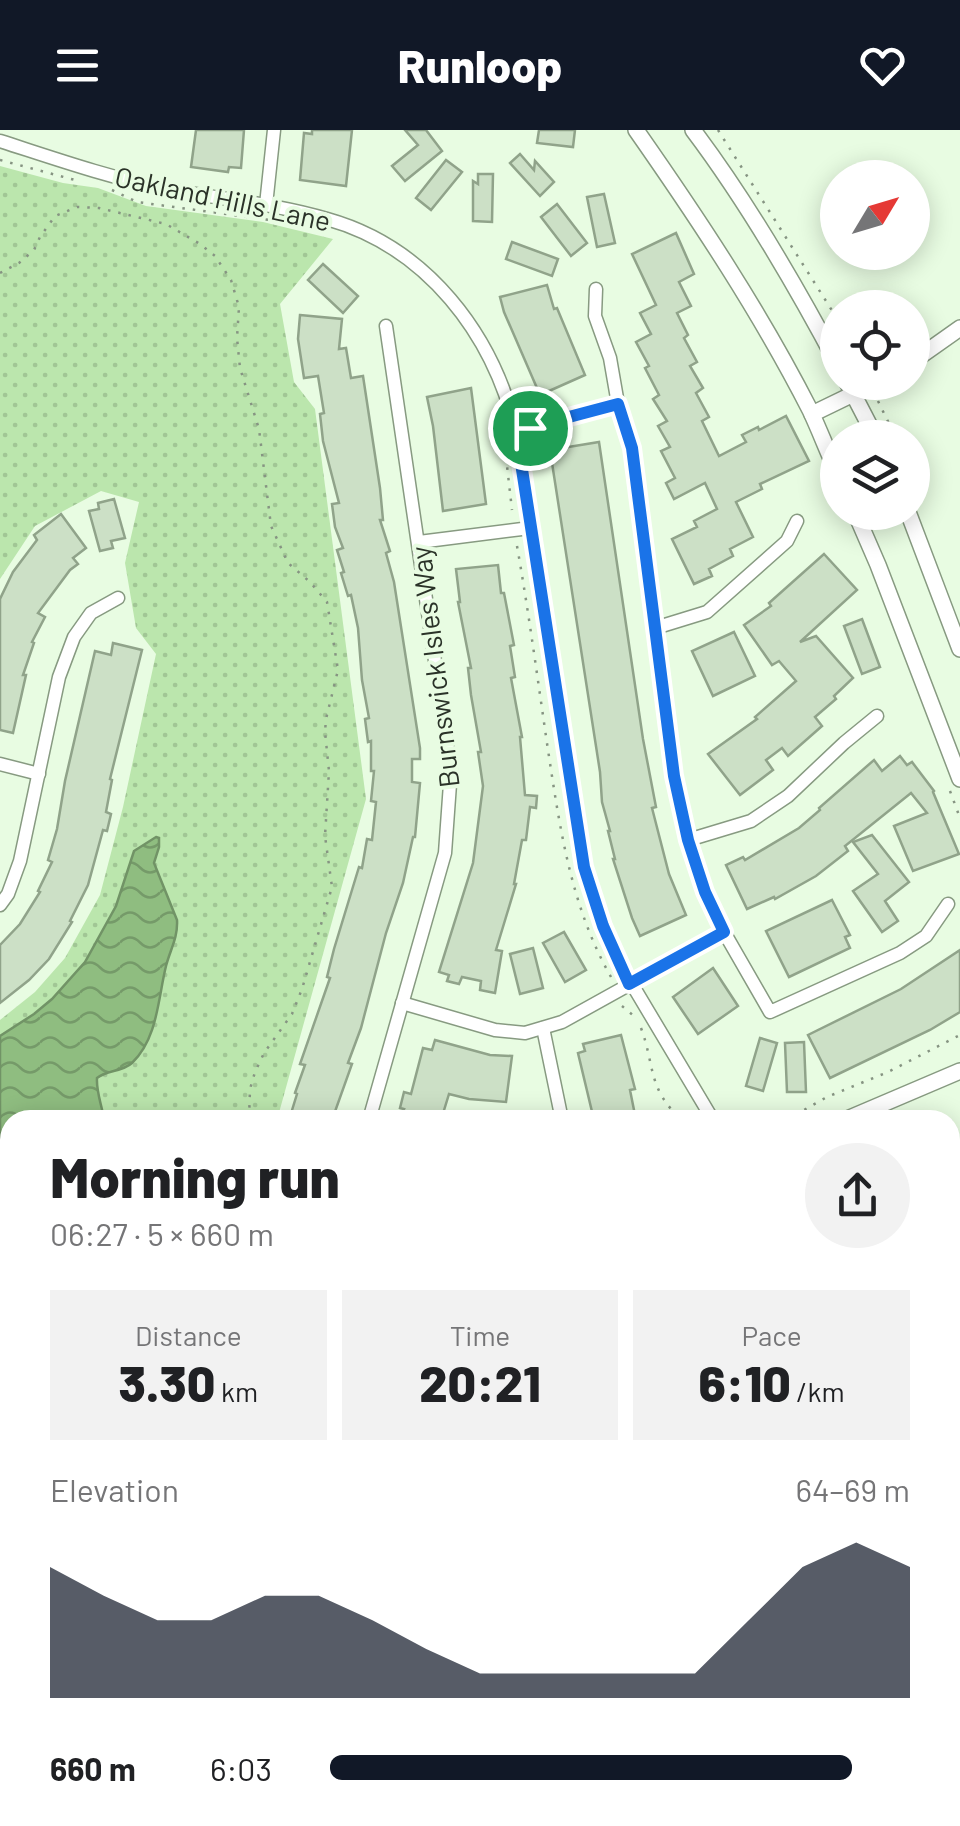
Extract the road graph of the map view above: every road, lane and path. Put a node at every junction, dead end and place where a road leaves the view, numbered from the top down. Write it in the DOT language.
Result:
graph roads {
  1 [pos="274,130"];
  2 [pos="636,130"];
  3 [pos="693,130"];
  4 [pos="718,130"];
  5 [pos="0,142"];
  6 [pos="266,205"];
  7 [pos="0,272"];
  8 [pos="596,289"];
  9 [pos="820,292"];
  10 [pos="386,326"];
  11 [pos="960,328"];
  12 [pos="820,331"];
  13 [pos="930,350"];
  14 [pos="833,400"];
  15 [pos="878,401"];
  16 [pos="618,404"];
  17 [pos="812,414"];
  18 [pos="887,420"];
  19 [pos="516,431"];
  20 [pos="820,438"];
  21 [pos="506,455"];
  22 [pos="512,510"];
  23 [pos="797,521"];
  24 [pos="530,528"];
  25 [pos="862,530"];
  26 [pos="915,530"];
  27 [pos="419,542"];
  28 [pos="118,598"];
  29 [pos="655,628"];
  30 [pos="960,648"];
  31 [pos="878,716"];
  32 [pos="0,764"];
  33 [pos="39,774"];
  34 [pos="960,779"];
  35 [pos="688,840"];
  36 [pos="948,904"];
  37 [pos="0,905"];
  38 [pos="724,932"];
  39 [pos="629,984"];
  40 [pos="624,1000"];
  41 [pos="402,1003"];
  42 [pos="542,1028"];
  43 [pos="960,1035"];
  44 [pos="959,1073"];
  45 [pos="249,1110"];
  46 [pos="372,1110"];
  47 [pos="560,1110"];
  48 [pos="672,1110"];
  49 [pos="707,1110"];
  50 [pos="804,1110"];
  51 [pos="870,1110"];
  1 -- 6 [label="street"];
  2 -- 17 [label="street"];
  3 -- 12 [label="street"];
  4 -- 9 [label="path"];
  5 -- 6 [label="street, Oakland Hills Lane"];
  6 -- 19 [label="street, Oakland Hills Lane"];
  7 -- 45 [label="path"];
  8 -- 16 [label="street"];
  10 -- 27 [label="street, Burnswick Isles Way"];
  11 -- 13 [label="street"];
  14 -- 17 [label="street"];
  15 -- 18 [label="path"];
  16 -- 19 [label="street"];
  16 -- 29 [label="street"];
  17 -- 20 [label="street"];
  19 -- 24 [label="street, Oakland Hills Lane"];
  21 -- 22 [label="path"];
  23 -- 29 [label="street"];
  24 -- 27 [label="street"];
  24 -- 39 [label="street, Oakland Hills Lane"];
  25 -- 34 [label="street"];
  26 -- 30 [label="street"];
  27 -- 41 [label="street, Burnswick Isles Way"];
  28 -- 33 [label="street"];
  29 -- 35 [label="street"];
  31 -- 35 [label="street"];
  32 -- 33 [label="street"];
  33 -- 37 [label="street"];
  35 -- 38 [label="street"];
  36 -- 38 [label="street"];
  38 -- 39 [label="street"];
  39 -- 42 [label="street"];
  39 -- 49 [label="street, Oakland Hills Lane"];
  40 -- 48 [label="path"];
  41 -- 42 [label="street"];
  41 -- 46 [label="street, Burnswick Isles Way"];
  42 -- 47 [label="street"];
  43 -- 50 [label="path"];
  44 -- 51 [label="street"];
}
